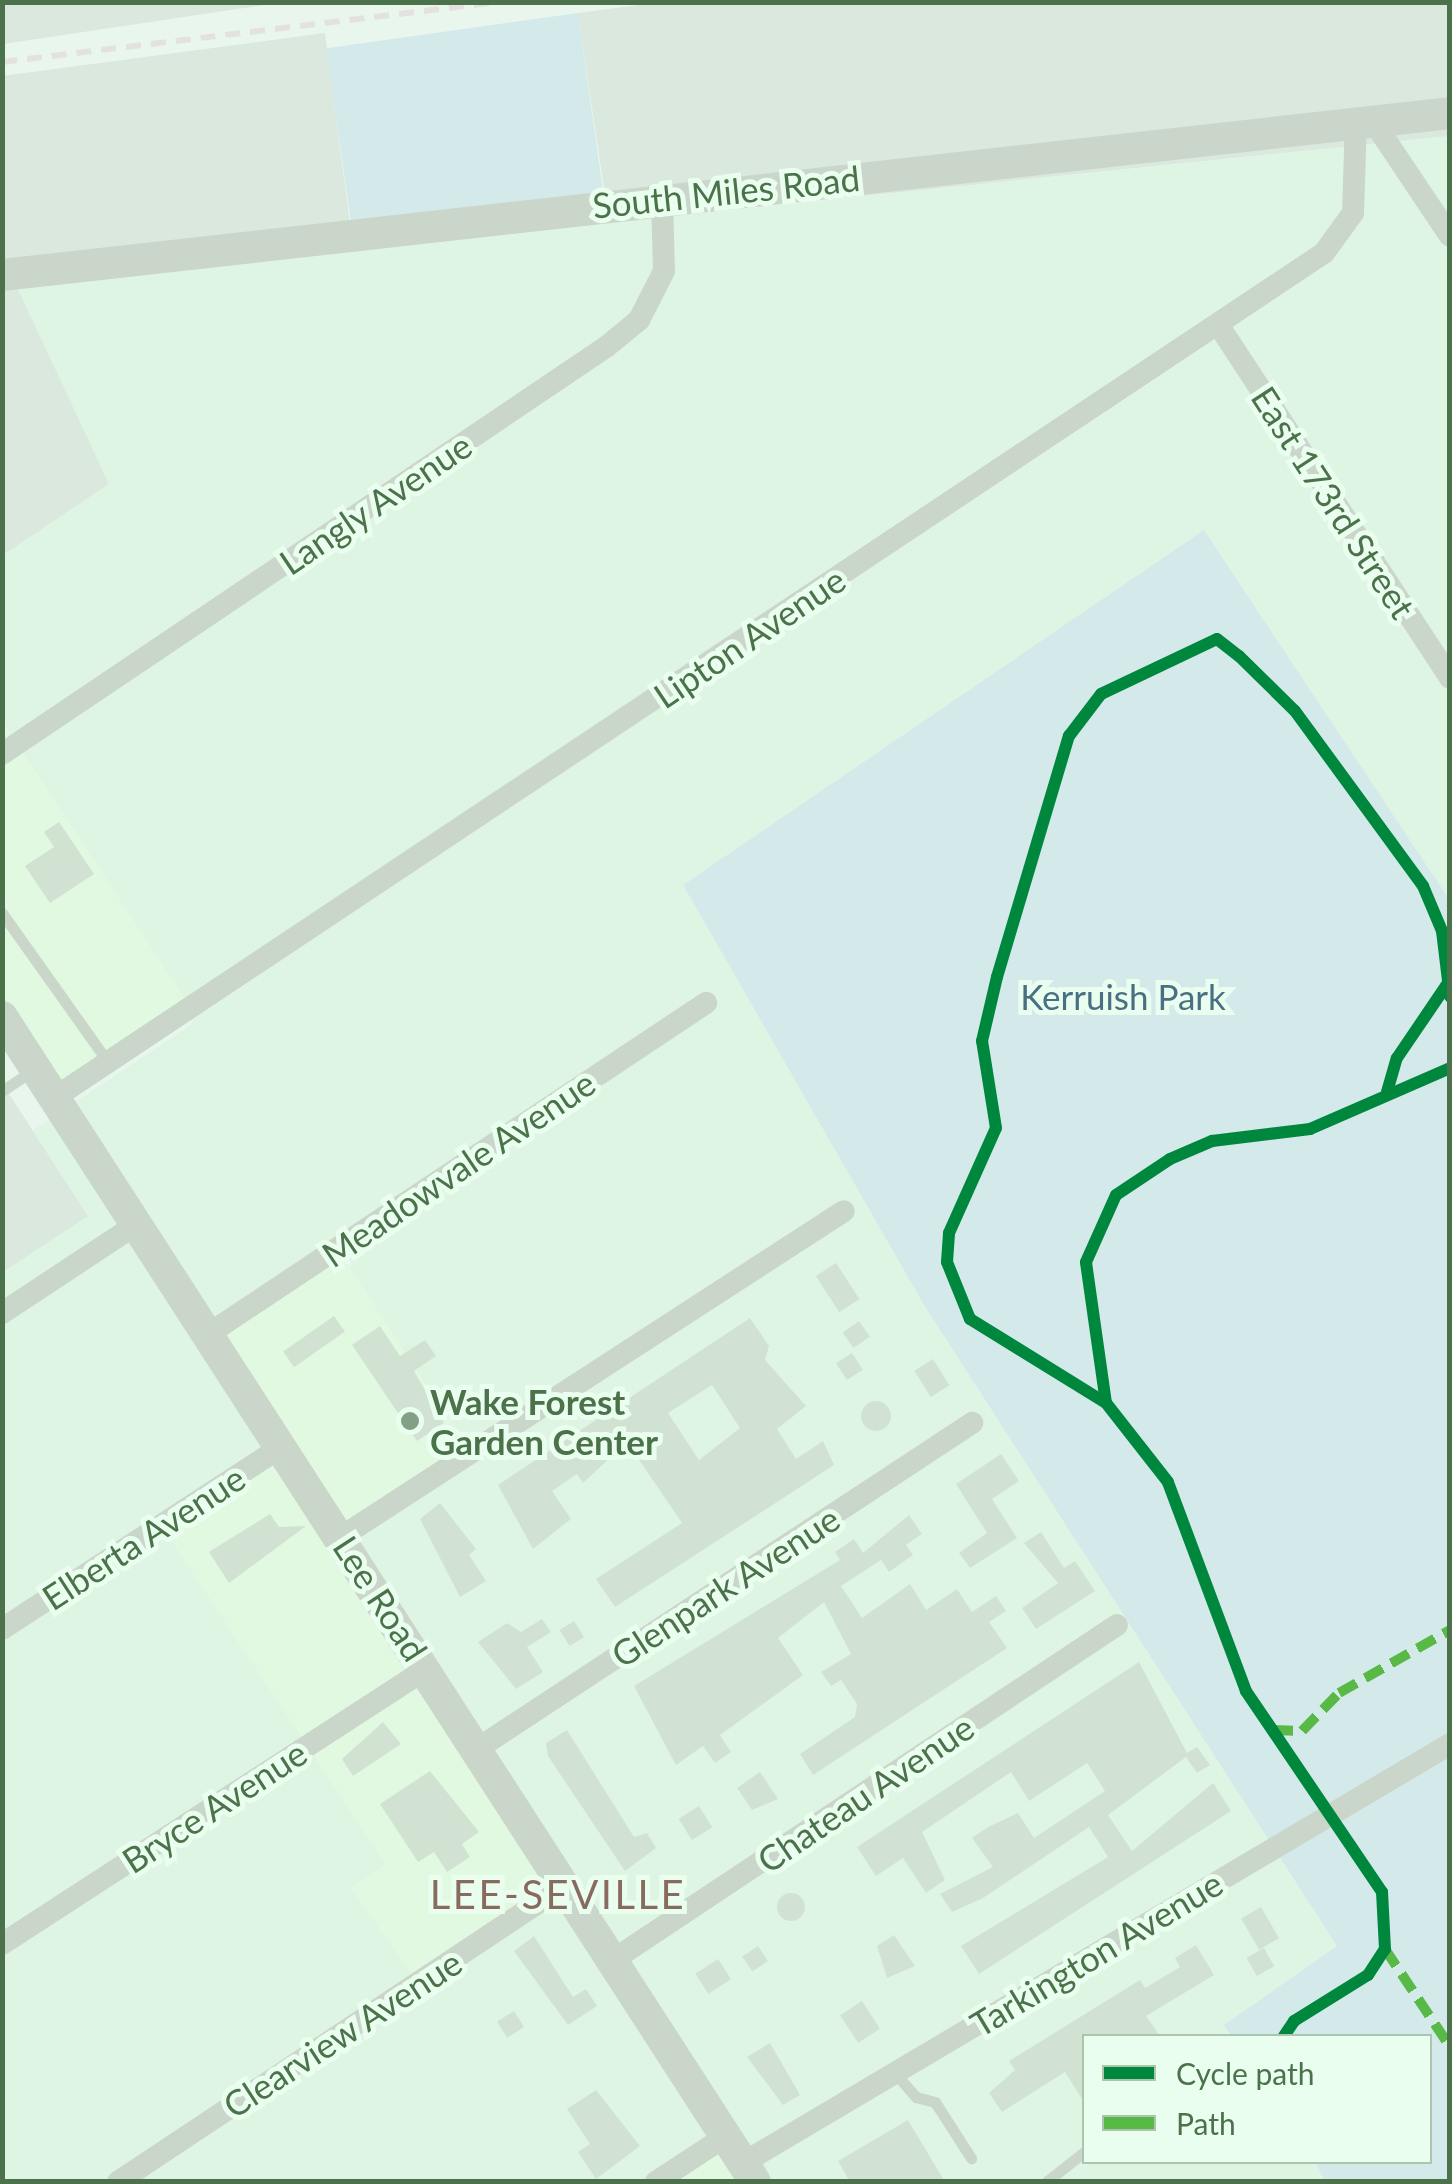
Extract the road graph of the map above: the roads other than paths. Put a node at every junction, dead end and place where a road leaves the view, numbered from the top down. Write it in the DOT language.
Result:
graph roads {
  1 [pos="1450,112"];
  2 [pos="1365,120"];
  3 [pos="662,198"];
  4 [pos="1450,236"];
  5 [pos="2,275"];
  6 [pos="1218,326"];
  7 [pos="1450,678"];
  8 [pos="2,754"];
  9 [pos="2,913"];
  10 [pos="706,1003"];
  11 [pos="2,1017"];
  12 [pos="108,1062"];
  13 [pos="36,1069"];
  14 [pos="2,1091"];
  15 [pos="54,1098"];
  16 [pos="844,1211"];
  17 [pos="140,1222"];
  18 [pos="2,1313"];
  19 [pos="210,1332"];
  20 [pos="972,1423"];
  21 [pos="283,1446"];
  22 [pos="342,1537"];
  23 [pos="1117,1626"];
  24 [pos="2,1629"];
  25 [pos="426,1669"];
  26 [pos="1450,1744"];
  27 [pos="477,1749"];
  28 [pos="565,1886"];
  29 [pos="2,1944"];
  30 [pos="613,1960"];
  31 [pos="895,2073"];
  32 [pos="1082,2154"];
  33 [pos="971,2158"];
  34 [pos="741,2160"];
  35 [pos="118,2182"];
  36 [pos="656,2182"];
  37 [pos="1046,2182"];
  1 -- 2 [label="street, South Miles Road"];
  2 -- 3 [label="street, South Miles Road"];
  2 -- 4 [label="street"];
  2 -- 6 [label="street, Lipton Avenue"];
  3 -- 5 [label="street, South Miles Road"];
  3 -- 8 [label="street, Langly Avenue"];
  6 -- 7 [label="street, East 173rd Street"];
  6 -- 12 [label="street, Lipton Avenue"];
  9 -- 12 [label="lane"];
  10 -- 19 [label="street, Meadowvale Avenue"];
  11 -- 13 [label="street, Lee Road"];
  12 -- 15 [label="street, Lipton Avenue"];
  13 -- 14 [label="lane"];
  13 -- 15 [label="street, Lee Road"];
  15 -- 17 [label="street, Lee Road"];
  16 -- 22 [label="street"];
  17 -- 18 [label="street"];
  17 -- 19 [label="street, Lee Road"];
  19 -- 21 [label="street, Lee Road"];
  20 -- 27 [label="street, Glenpark Avenue"];
  21 -- 22 [label="street, Lee Road"];
  21 -- 24 [label="street, Elberta Avenue"];
  22 -- 25 [label="street, Lee Road"];
  23 -- 30 [label="street, Chateau Avenue"];
  25 -- 27 [label="street, Lee Road"];
  25 -- 29 [label="street, Bryce Avenue"];
  26 -- 31 [label="street, Tarkington Avenue"];
  27 -- 28 [label="street, Lee Road"];
  28 -- 30 [label="street, Lee Road"];
  28 -- 35 [label="street, Clearview Avenue"];
  30 -- 34 [label="street, Lee Road"];
  31 -- 33 [label="lane"];
  31 -- 34 [label="street, Tarkington Avenue"];
  32 -- 37 [label="lane"];
  34 -- 36 [label="street, Tarkington Avenue"];
}
